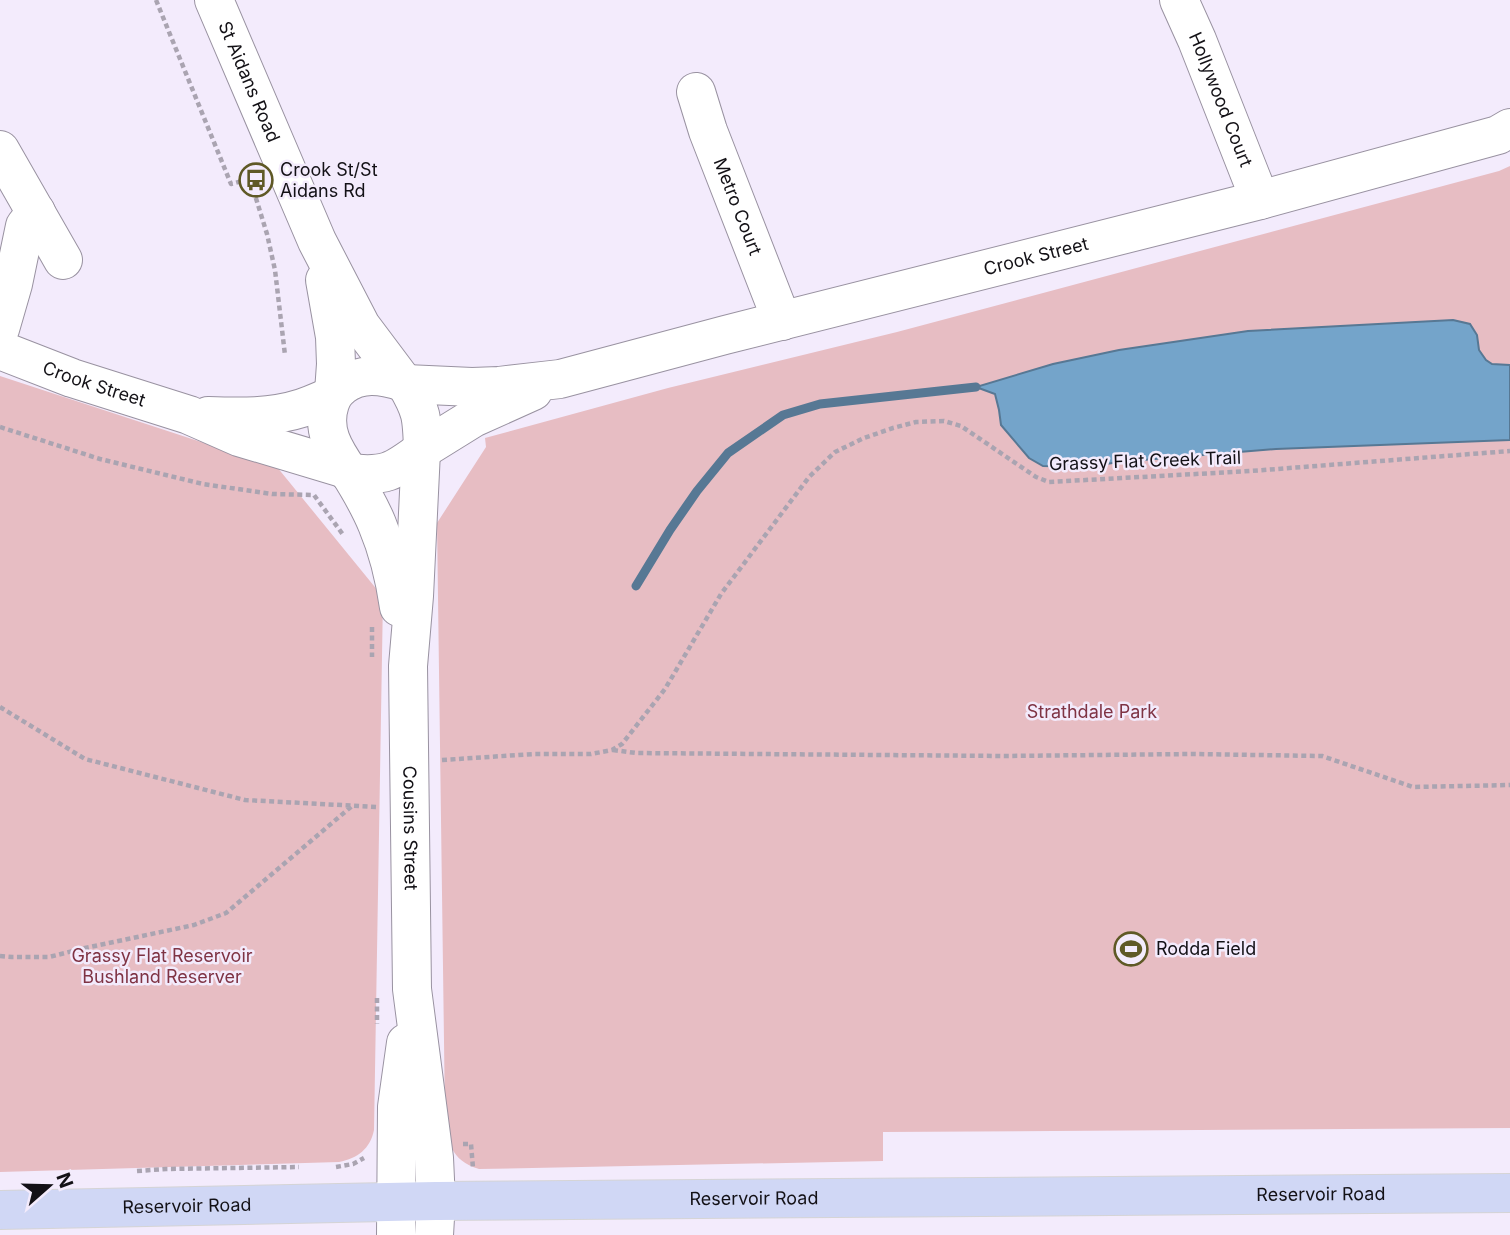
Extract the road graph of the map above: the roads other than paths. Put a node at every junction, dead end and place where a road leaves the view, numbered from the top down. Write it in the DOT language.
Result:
graph roads {
  1 [pos="214,0"];
  2 [pos="1179,0"];
  3 [pos="695,92"];
  4 [pos="1510,128"];
  5 [pos="0,150"];
  6 [pos="1260,200"];
  7 [pos="36,212"];
  8 [pos="317,241"];
  9 [pos="63,260"];
  10 [pos="782,321"];
  11 [pos="0,329"];
  12 [pos="0,350"];
  13 [pos="560,379"];
  14 [pos="405,383"];
  15 [pos="333,394"];
  16 [pos="189,415"];
  17 [pos="422,450"];
  18 [pos="348,471"];
  19 [pos="390,662"];
  20 [pos="395,992"];
  21 [pos="1510,1193"];
  22 [pos="0,1210"];
  23 [pos="435,1218"];
  24 [pos="396,1219"];
  1 -- 8 [label="street, St Aidans Road"];
  2 -- 6 [label="street, Hollywood Court"];
  3 -- 10 [label="street, Metro Court"];
  4 -- 6 [label="street, Crook Street"];
  5 -- 7 [label="street"];
  6 -- 10 [label="street, Crook Street"];
  7 -- 9 [label="street"];
  7 -- 11 [label="street"];
  8 -- 14 [label="street, St Aidans Road"];
  8 -- 15 [label="street, St Aidans Road"];
  10 -- 13 [label="street, Crook Street"];
  12 -- 16 [label="street, Crook Street"];
  13 -- 14 [label="street, Crook Street"];
  13 -- 17 [label="street, Crook Street"];
  14 -- 15 [label="street"];
  14 -- 17 [label="street"];
  15 -- 16 [label="street, Crook Street"];
  15 -- 18 [label="street"];
  16 -- 18 [label="street, Crook Street"];
  17 -- 18 [label="street"];
  17 -- 19 [label="street, Cousins Street"];
  18 -- 19 [label="street, Cousins Street"];
  19 -- 20 [label="street, Cousins Street"];
  20 -- 23 [label="street, Cousins Street"];
  20 -- 24 [label="street, Cousins Street"];
  21 -- 23 [label="main road, Reservoir Road"];
  22 -- 24 [label="main road, Reservoir Road"];
  23 -- 24 [label="main road, Reservoir Road"];
}
